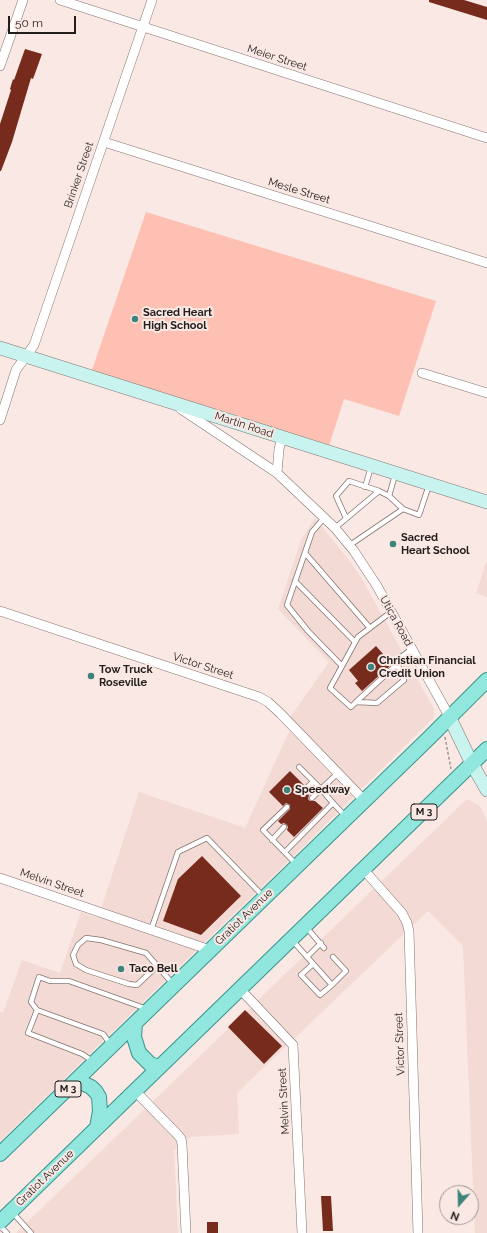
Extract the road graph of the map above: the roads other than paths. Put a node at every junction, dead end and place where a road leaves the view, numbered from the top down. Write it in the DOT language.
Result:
graph roads {
  1 [pos="23,0"];
  2 [pos="60,0"];
  3 [pos="152,0"];
  4 [pos="142,28"];
  5 [pos="0,66"];
  6 [pos="487,138"];
  7 [pos="104,142"];
  8 [pos="487,263"];
  9 [pos="0,348"];
  10 [pos="25,356"];
  11 [pos="422,373"];
  12 [pos="487,393"];
  13 [pos="168,400"];
  14 [pos="0,420"];
  15 [pos="282,437"];
  16 [pos="372,465"];
  17 [pos="277,473"];
  18 [pos="396,473"];
  19 [pos="429,484"];
  20 [pos="365,486"];
  21 [pos="379,491"];
  22 [pos="388,496"];
  23 [pos="487,502"];
  24 [pos="403,509"];
  25 [pos="326,517"];
  26 [pos="346,518"];
  27 [pos="335,528"];
  28 [pos="350,545"];
  29 [pos="305,552"];
  30 [pos="295,581"];
  31 [pos="0,611"];
  32 [pos="391,612"];
  33 [pos="370,628"];
  34 [pos="355,642"];
  35 [pos="412,649"];
  36 [pos="342,666"];
  37 [pos="398,666"];
  38 [pos="487,680"];
  39 [pos="356,702"];
  40 [pos="449,716"];
  41 [pos="487,749"];
  42 [pos="472,764"];
  43 [pos="299,767"];
  44 [pos="338,773"];
  45 [pos="313,782"];
  46 [pos="321,789"];
  47 [pos="487,789"];
  48 [pos="304,790"];
  49 [pos="312,798"];
  50 [pos="364,800"];
  51 [pos="333,803"];
  52 [pos="287,807"];
  53 [pos="346,817"];
  54 [pos="284,827"];
  55 [pos="272,840"];
  56 [pos="285,852"];
  57 [pos="297,865"];
  58 [pos="364,870"];
  59 [pos="0,878"];
  60 [pos="264,898"];
  61 [pos="305,927"];
  62 [pos="151,930"];
  63 [pos="291,940"];
  64 [pos="320,943"];
  65 [pos="324,948"];
  66 [pos="210,950"];
  67 [pos="307,957"];
  68 [pos="334,957"];
  69 [pos="313,964"];
  70 [pos="157,966"];
  71 [pos="332,985"];
  72 [pos="174,986"];
  73 [pos="240,989"];
  74 [pos="37,1010"];
  75 [pos="148,1010"];
  76 [pos="135,1023"];
  77 [pos="112,1046"];
  78 [pos="95,1062"];
  79 [pos="159,1067"];
  80 [pos="76,1080"];
  81 [pos="135,1091"];
  82 [pos="97,1128"];
  83 [pos="2,1148"];
  84 [pos="11,1211"];
  85 [pos="0,1222"];
  86 [pos="0,1226"];
  87 [pos="7,1233"];
  88 [pos="31,1233"];
  89 [pos="186,1233"];
  90 [pos="302,1233"];
  91 [pos="418,1233"];
  1 -- 5 [label="street"];
  2 -- 4 [label="street, Meier Street"];
  3 -- 4 [label="street, Brinker Street"];
  4 -- 6 [label="street, Meier Street"];
  4 -- 7 [label="street, Brinker Street"];
  7 -- 8 [label="street, Mesle Street"];
  7 -- 10 [label="street, Brinker Street"];
  9 -- 10 [label="street, Martin Road"];
  10 -- 13 [label="street, Martin Road"];
  10 -- 14 [label="street, Brinker Street"];
  11 -- 12 [label="street"];
  13 -- 15 [label="street, Martin Road"];
  13 -- 17 [label="street, Utica Road"];
  15 -- 16 [label="street, Martin Road"];
  15 -- 17 [label="street"];
  16 -- 18 [label="street, Martin Road"];
  16 -- 20 [label="lane"];
  17 -- 25 [label="street, Utica Road"];
  18 -- 19 [label="street, Martin Road"];
  18 -- 22 [label="lane"];
  19 -- 23 [label="street, Martin Road"];
  19 -- 24 [label="lane"];
  20 -- 21 [label="lane"];
  20 -- 26 [label="lane"];
  21 -- 22 [label="lane"];
  21 -- 26 [label="lane"];
  22 -- 24 [label="lane"];
  24 -- 28 [label="lane"];
  25 -- 27 [label="street, Utica Road"];
  25 -- 29 [label="lane"];
  26 -- 27 [label="lane"];
  27 -- 28 [label="street, Utica Road"];
  28 -- 32 [label="street, Utica Road"];
  29 -- 30 [label="lane"];
  29 -- 33 [label="lane"];
  30 -- 34 [label="lane"];
  30 -- 36 [label="lane"];
  31 -- 44 [label="street, Victor Street"];
  32 -- 33 [label="lane"];
  32 -- 35 [label="street, Utica Road"];
  33 -- 34 [label="lane"];
  34 -- 36 [label="lane"];
  35 -- 37 [label="lane"];
  35 -- 40 [label="street, Utica Road"];
  36 -- 39 [label="lane"];
  37 -- 39 [label="lane"];
  37 -- 39 [label="lane"];
  38 -- 40 [label="main road, Gratiot Avenue / M 3"];
  40 -- 42 [label="street, Utica Road"];
  40 -- 50 [label="main road, Gratiot Avenue / M 3"];
  41 -- 42 [label="main road, Gratiot Avenue / M 3"];
  42 -- 47 [label="street, Utica Road"];
  42 -- 58 [label="main road, Gratiot Avenue / M 3"];
  43 -- 45 [label="lane"];
  44 -- 46 [label="lane"];
  44 -- 50 [label="street, Victor Street"];
  45 -- 46 [label="lane"];
  45 -- 48 [label="lane"];
  46 -- 49 [label="lane"];
  46 -- 51 [label="lane"];
  50 -- 53 [label="main road, Gratiot Avenue / M 3"];
  51 -- 53 [label="lane"];
  51 -- 56 [label="lane"];
  52 -- 55 [label="lane"];
  53 -- 57 [label="main road, Gratiot Avenue / M 3"];
  54 -- 55 [label="lane"];
  55 -- 56 [label="lane"];
  56 -- 57 [label="lane"];
  57 -- 60 [label="main road, Gratiot Avenue / M 3"];
  58 -- 61 [label="main road, Gratiot Avenue / M 3"];
  58 -- 91 [label="street, Victor Street"];
  59 -- 62 [label="street, Melvin Street"];
  60 -- 62 [label="lane"];
  60 -- 66 [label="main road, Gratiot Avenue / M 3"];
  61 -- 63 [label="main road, Gratiot Avenue / M 3"];
  61 -- 64 [label="lane"];
  62 -- 66 [label="street, Melvin Street"];
  63 -- 67 [label="lane"];
  63 -- 73 [label="main road, Gratiot Avenue / M 3"];
  64 -- 65 [label="lane"];
  64 -- 67 [label="lane"];
  66 -- 72 [label="main road, Gratiot Avenue / M 3"];
  67 -- 69 [label="lane"];
  68 -- 71 [label="lane"];
  69 -- 71 [label="lane"];
  69 -- 71 [label="lane"];
  70 -- 70 [label="lane"];
  70 -- 72 [label="lane"];
  72 -- 75 [label="main road, Gratiot Avenue / M 3"];
  73 -- 79 [label="main road, Gratiot Avenue / M 3"];
  73 -- 90 [label="street, Melvin Street"];
  74 -- 75 [label="lane"];
  74 -- 77 [label="lane"];
  74 -- 78 [label="lane"];
  75 -- 76 [label="main road, Gratiot Avenue / M 3"];
  76 -- 77 [label="main road, Gratiot Avenue / M 3"];
  76 -- 79 [label="main road"];
  77 -- 78 [label="main road, Gratiot Avenue / M 3"];
  78 -- 80 [label="main road, Gratiot Avenue / M 3"];
  79 -- 81 [label="main road, Gratiot Avenue / M 3"];
  80 -- 82 [label="main road"];
  80 -- 83 [label="main road, Gratiot Avenue / M 3"];
  81 -- 82 [label="main road, Gratiot Avenue / M 3"];
  81 -- 89 [label="street"];
  82 -- 84 [label="main road, Gratiot Avenue / M 3"];
  84 -- 85 [label="main road, Gratiot Avenue / M 3"];
  84 -- 88 [label="lane"];
  86 -- 87 [label="lane"];
}
